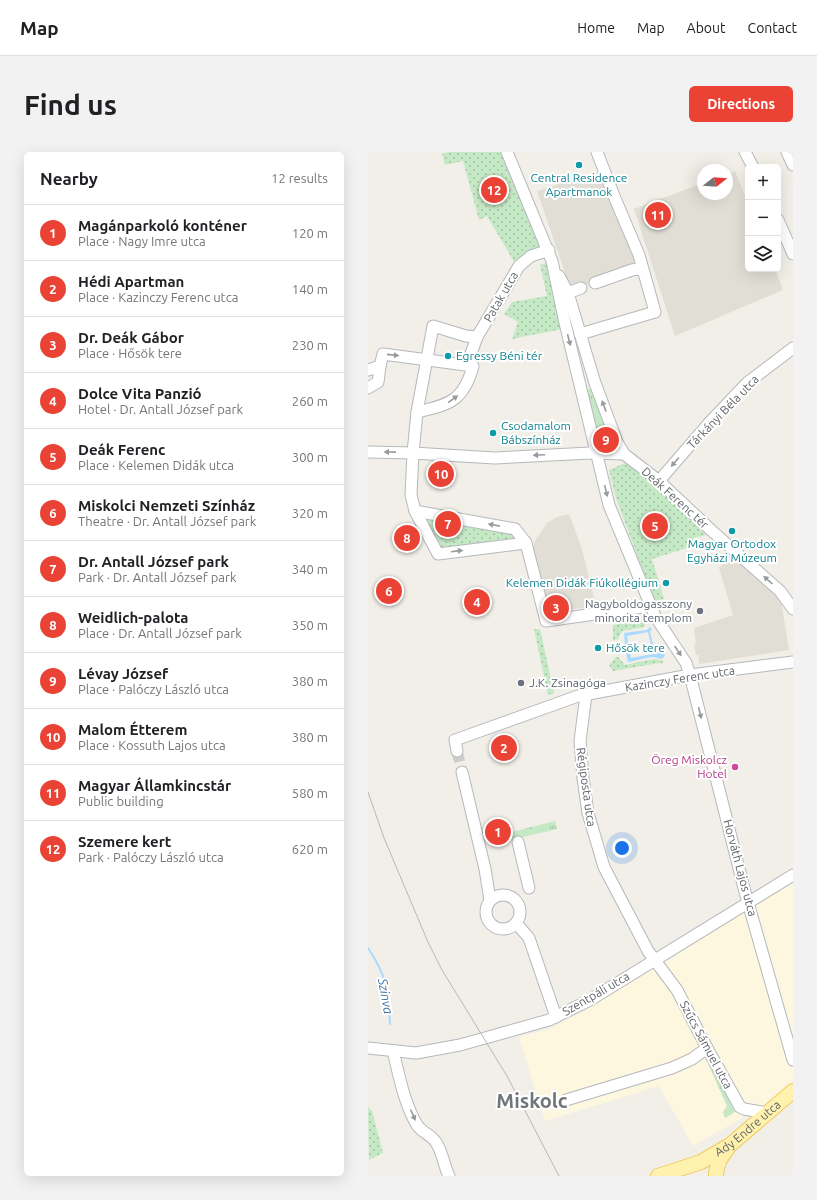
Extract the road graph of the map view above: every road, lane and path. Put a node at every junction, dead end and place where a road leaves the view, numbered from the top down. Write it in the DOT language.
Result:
graph roads {
  1 [pos="507,152"];
  2 [pos="597,152"];
  3 [pos="745,152"];
  4 [pos="787,152"];
  5 [pos="751,164"];
  6 [pos="793,165"];
  7 [pos="781,227"];
  8 [pos="793,254"];
  9 [pos="550,256"];
  10 [pos="643,271"];
  11 [pos="595,283"];
  12 [pos="581,288"];
  13 [pos="568,293"];
  14 [pos="570,321"];
  15 [pos="580,334"];
  16 [pos="477,337"];
  17 [pos="793,348"];
  18 [pos="426,359"];
  19 [pos="467,365"];
  20 [pos="380,366"];
  21 [pos="368,370"];
  22 [pos="595,383"];
  23 [pos="580,387"];
  24 [pos="368,388"];
  25 [pos="417,412"];
  26 [pos="368,452"];
  27 [pos="413,453"];
  28 [pos="597,453"];
  29 [pos="624,454"];
  30 [pos="659,481"];
  31 [pos="415,511"];
  32 [pos="526,542"];
  33 [pos="650,606"];
  34 [pos="793,609"];
  35 [pos="793,662"];
  36 [pos="690,676"];
  37 [pos="586,695"];
  38 [pos="456,746"];
  39 [pos="462,772"];
  40 [pos="518,842"];
  41 [pos="793,875"];
  42 [pos="529,888"];
  43 [pos="747,897"];
  44 [pos="490,900"];
  45 [pos="516,923"];
  46 [pos="654,960"];
  47 [pos="556,1017"];
  48 [pos="706,1048"];
  49 [pos="372,1049"];
  50 [pos="393,1051"];
  51 [pos="793,1060"];
  52 [pos="793,1091"];
  53 [pos="566,1100"];
  54 [pos="768,1113"];
  55 [pos="730,1145"];
  56 [pos="719,1160"];
  57 [pos="701,1169"];
  58 [pos="449,1176"];
  59 [pos="658,1176"];
  60 [pos="712,1176"];
  61 [pos="716,1176"];
  1 -- 9 [label="street"];
  2 -- 10 [label="street"];
  3 -- 5 [label="street"];
  4 -- 6 [label="street"];
  7 -- 8 [label="street"];
  9 -- 13 [label="street"];
  9 -- 14 [label="street"];
  9 -- 16 [label="street, Patak utca"];
  10 -- 11 [label="street"];
  10 -- 15 [label="street"];
  12 -- 13 [label="street"];
  13 -- 14 [label="street"];
  14 -- 15 [label="street"];
  14 -- 23 [label="street, Horváth Lajos utca, one-way"];
  15 -- 22 [label="street"];
  16 -- 18 [label="street"];
  16 -- 19 [label="street, Patak utca"];
  17 -- 30 [label="street, Tárkányi Béla utca, one-way"];
  18 -- 19 [label="street"];
  20 -- 18 [label="street, one-way"];
  18 -- 25 [label="street"];
  25 -- 19 [label="street, Patak utca, one-way"];
  20 -- 21 [label="street"];
  20 -- 24 [label="street"];
  22 -- 23 [label="street"];
  29 -- 22 [label="street, one-way"];
  23 -- 28 [label="street, Horváth Lajos utca"];
  25 -- 27 [label="street"];
  27 -- 26 [label="street, one-way"];
  28 -- 27 [label="street, one-way"];
  27 -- 31 [label="street"];
  28 -- 29 [label="street"];
  28 -- 33 [label="street, Horváth Lajos utca, one-way"];
  29 -- 30 [label="street, Deák Ferenc tér"];
  34 -- 30 [label="street, Deák Ferenc tér, one-way"];
  32 -- 31 [label="street, one-way"];
  31 -- 32 [label="street, one-way"];
  32 -- 33 [label="street"];
  33 -- 36 [label="street, Horváth Lajos utca, one-way"];
  35 -- 36 [label="street, Kazinczy Ferenc utca"];
  36 -- 37 [label="street, Kazinczy Ferenc utca"];
  36 -- 43 [label="street, Horváth Lajos utca, one-way"];
  37 -- 38 [label="street, Kazinczy Ferenc utca"];
  37 -- 46 [label="street, Régiposta utca"];
  39 -- 44 [label="street"];
  40 -- 42 [label="street"];
  41 -- 43 [label="street, Szentpáli utca"];
  43 -- 46 [label="street, Szentpáli utca"];
  43 -- 51 [label="street, Horváth Lajos utca"];
  44 -- 45 [label="street"];
  44 -- 45 [label="street"];
  45 -- 47 [label="street"];
  46 -- 47 [label="street, Szentpáli utca"];
  46 -- 48 [label="street, Szűcs Sámuel utca"];
  47 -- 50 [label="street, Szentpáli utca"];
  48 -- 53 [label="street"];
  48 -- 54 [label="street, Szűcs Sámuel utca"];
  49 -- 50 [label="street, Szentpáli utca"];
  50 -- 58 [label="street, one-way"];
  52 -- 54 [label="main road, Ady Endre utca"];
  54 -- 55 [label="main road, Ady Endre utca"];
  55 -- 56 [label="main road"];
  55 -- 57 [label="main road, Ady Endre utca"];
  56 -- 57 [label="main road, Ady Endre utca"];
  56 -- 61 [label="main road"];
  57 -- 59 [label="main road, Ady Endre utca"];
  57 -- 60 [label="main road"];
}
